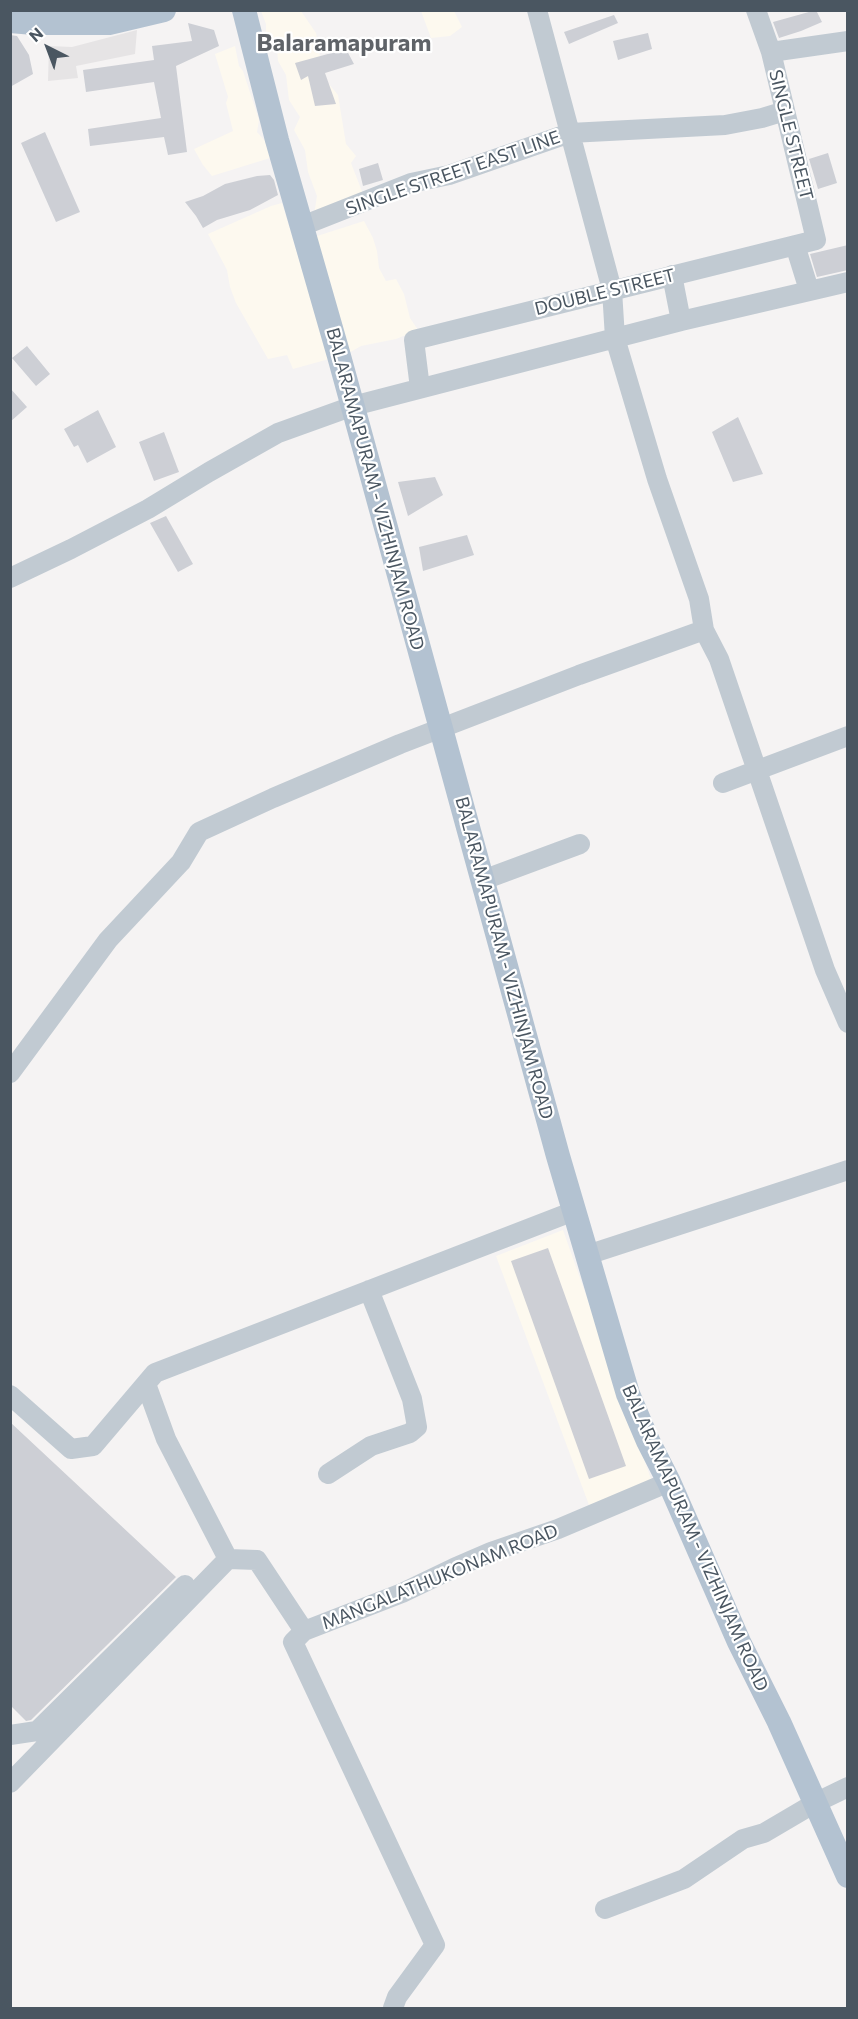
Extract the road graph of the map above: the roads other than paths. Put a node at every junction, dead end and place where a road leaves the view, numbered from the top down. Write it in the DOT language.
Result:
graph roads {
  1 [pos="164,10"];
  2 [pos="244,10"];
  3 [pos="537,10"];
  4 [pos="756,10"];
  5 [pos="10,21"];
  6 [pos="848,41"];
  7 [pos="771,52"];
  8 [pos="785,111"];
  9 [pos="570,133"];
  10 [pos="302,226"];
  11 [pos="795,245"];
  12 [pos="672,275"];
  13 [pos="848,282"];
  14 [pos="809,290"];
  15 [pos="612,291"];
  16 [pos="681,321"];
  17 [pos="615,338"];
  18 [pos="420,388"];
  19 [pos="353,406"];
  20 [pos="10,578"];
  21 [pos="704,630"];
  22 [pos="441,728"];
  23 [pos="848,736"];
  24 [pos="757,770"];
  25 [pos="723,783"];
  26 [pos="580,844"];
  27 [pos="483,880"];
  28 [pos="848,1023"];
  29 [pos="10,1073"];
  30 [pos="846,1176"];
  31 [pos="574,1210"];
  32 [pos="587,1255"];
  33 [pos="369,1290"];
  34 [pos="146,1384"];
  35 [pos="10,1395"];
  36 [pos="328,1474"];
  37 [pos="669,1482"];
  38 [pos="225,1553"];
  39 [pos="304,1631"];
  40 [pos="10,1735"];
  41 [pos="10,1783"];
  42 [pos="848,1787"];
  43 [pos="815,1803"];
  44 [pos="848,1876"];
  45 [pos="605,1909"];
  46 [pos="393,2008"];
  1 -- 5 [label="main road"];
  2 -- 10 [label="main road, BALARAMAPURAM - VIZHINJAM ROAD"];
  3 -- 9 [label="street"];
  4 -- 7 [label="street, SINGLE STREET"];
  6 -- 7 [label="street"];
  7 -- 8 [label="street, SINGLE STREET"];
  8 -- 9 [label="street, SINGLE STREET EAST LINE"];
  8 -- 11 [label="street, SINGLE STREET"];
  9 -- 10 [label="street, SINGLE STREET EAST LINE"];
  9 -- 15 [label="street"];
  10 -- 19 [label="main road, BALARAMAPURAM - VIZHINJAM ROAD"];
  11 -- 12 [label="street, DOUBLE STREET"];
  11 -- 14 [label="street"];
  12 -- 15 [label="street, DOUBLE STREET"];
  12 -- 16 [label="street"];
  13 -- 14 [label="street"];
  14 -- 16 [label="street"];
  15 -- 17 [label="street"];
  15 -- 18 [label="street, DOUBLE STREET"];
  16 -- 17 [label="street"];
  17 -- 18 [label="street"];
  17 -- 21 [label="street"];
  18 -- 19 [label="street"];
  19 -- 20 [label="street"];
  19 -- 22 [label="main road, BALARAMAPURAM - VIZHINJAM ROAD"];
  21 -- 22 [label="street"];
  21 -- 24 [label="street"];
  22 -- 27 [label="main road, BALARAMAPURAM - VIZHINJAM ROAD"];
  22 -- 29 [label="street"];
  23 -- 24 [label="street"];
  24 -- 25 [label="street"];
  24 -- 28 [label="street"];
  26 -- 27 [label="street"];
  27 -- 31 [label="main road, BALARAMAPURAM - VIZHINJAM ROAD"];
  30 -- 32 [label="street"];
  31 -- 32 [label="main road, BALARAMAPURAM - VIZHINJAM ROAD"];
  31 -- 33 [label="street"];
  32 -- 37 [label="main road, BALARAMAPURAM - VIZHINJAM ROAD"];
  33 -- 34 [label="street"];
  33 -- 36 [label="street"];
  34 -- 35 [label="street"];
  34 -- 38 [label="street"];
  37 -- 39 [label="street, MANGALATHUKONAM ROAD"];
  37 -- 43 [label="main road, BALARAMAPURAM - VIZHINJAM ROAD"];
  38 -- 39 [label="street, MANGALATHUKONAM ROAD"];
  38 -- 40 [label="street"];
  38 -- 41 [label="street"];
  39 -- 46 [label="street"];
  42 -- 43 [label="street"];
  43 -- 44 [label="main road, BALARAMAPURAM - VIZHINJAM ROAD"];
  43 -- 45 [label="street"];
}
